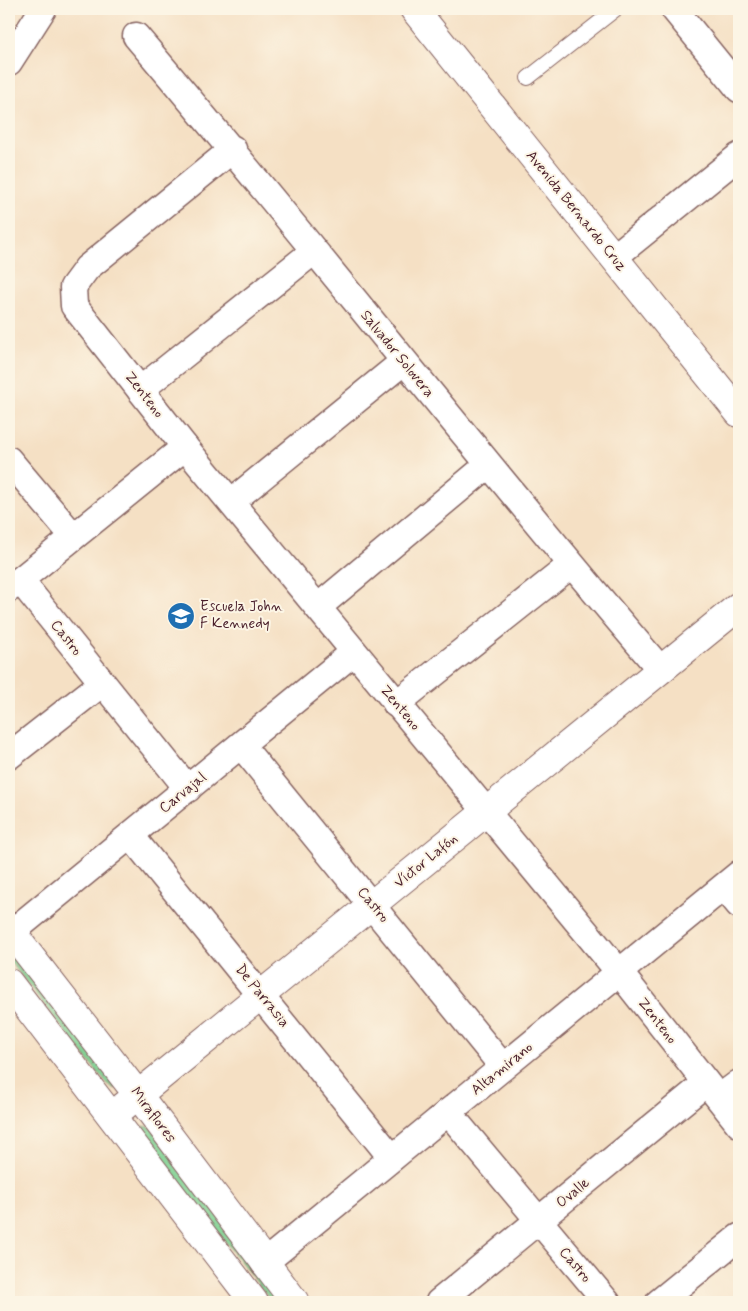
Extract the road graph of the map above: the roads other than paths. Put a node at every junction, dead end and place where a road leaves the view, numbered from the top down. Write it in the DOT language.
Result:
graph roads {
  1 [pos="43,9"];
  2 [pos="414,9"];
  3 [pos="616,9"];
  4 [pos="674,9"];
  5 [pos="136,36"];
  6 [pos="9,62"];
  7 [pos="528,78"];
  8 [pos="739,89"];
  9 [pos="233,149"];
  10 [pos="739,156"];
  11 [pos="314,252"];
  12 [pos="614,257"];
  13 [pos="403,362"];
  14 [pos="140,390"];
  15 [pos="737,406"];
  16 [pos="185,447"];
  17 [pos="9,460"];
  18 [pos="488,466"];
  19 [pos="231,502"];
  20 [pos="73,536"];
  21 [pos="570,565"];
  22 [pos="14,584"];
  23 [pos="739,606"];
  24 [pos="318,608"];
  25 [pos="354,652"];
  26 [pos="661,670"];
  27 [pos="101,684"];
  28 [pos="396,704"];
  29 [pos="241,745"];
  30 [pos="9,756"];
  31 [pos="188,789"];
  32 [pos="487,811"];
  33 [pos="131,836"];
  34 [pos="734,889"];
  35 [pos="373,904"];
  36 [pos="10,930"];
  37 [pos="619,972"];
  38 [pos="9,983"];
  39 [pos="261,995"];
  40 [pos="503,1067"];
  41 [pos="722,1088"];
  42 [pos="138,1095"];
  43 [pos="448,1112"];
  44 [pos="112,1116"];
  45 [pos="739,1124"];
  46 [pos="392,1158"];
  47 [pos="539,1222"];
  48 [pos="739,1237"];
  49 [pos="264,1263"];
  50 [pos="254,1302"];
  51 [pos="295,1302"];
  52 [pos="439,1302"];
  53 [pos="606,1302"];
  54 [pos="658,1302"];
  1 -- 6 [label="street"];
  2 -- 12 [label="street, Avenida Bernardo Cruz"];
  3 -- 7 [label="lane"];
  4 -- 8 [label="street"];
  5 -- 9 [label="street, Salvador Solovera"];
  9 -- 11 [label="street, Salvador Solovera"];
  9 -- 14 [label="street, Zenteno"];
  10 -- 12 [label="street"];
  11 -- 13 [label="street, Salvador Solovera"];
  11 -- 14 [label="street"];
  12 -- 15 [label="street, Avenida Bernardo Cruz"];
  13 -- 18 [label="street, Salvador Solovera"];
  13 -- 19 [label="street"];
  14 -- 16 [label="street, Zenteno"];
  16 -- 19 [label="street, Zenteno"];
  16 -- 20 [label="street"];
  17 -- 20 [label="street"];
  18 -- 21 [label="street, Salvador Solovera"];
  18 -- 24 [label="street"];
  19 -- 24 [label="street, Zenteno"];
  20 -- 22 [label="street"];
  21 -- 26 [label="street, Salvador Solovera"];
  21 -- 28 [label="street"];
  22 -- 27 [label="street, Castro"];
  23 -- 26 [label="street, Víctor Lafón"];
  24 -- 25 [label="street, Zenteno"];
  25 -- 28 [label="street, Zenteno"];
  25 -- 29 [label="street, Carvajal"];
  26 -- 32 [label="street, Víctor Lafón"];
  27 -- 30 [label="street"];
  27 -- 31 [label="street, Castro"];
  28 -- 32 [label="street, Zenteno"];
  29 -- 31 [label="street, Carvajal"];
  29 -- 35 [label="street, Castro"];
  31 -- 33 [label="street, Carvajal"];
  32 -- 35 [label="street, Víctor Lafón"];
  32 -- 37 [label="street, Zenteno"];
  33 -- 36 [label="street, Carvajal"];
  33 -- 39 [label="street, De Parrasia"];
  34 -- 37 [label="street, Altamirano"];
  35 -- 39 [label="street, Víctor Lafón"];
  35 -- 40 [label="street, Castro"];
  36 -- 42 [label="street, Miraflores"];
  37 -- 40 [label="street, Altamirano"];
  37 -- 41 [label="street, Zenteno"];
  38 -- 44 [label="street"];
  39 -- 42 [label="street, Víctor Lafón"];
  39 -- 46 [label="street, De Parrasia"];
  40 -- 43 [label="street, Altamirano"];
  41 -- 45 [label="street, Zenteno"];
  41 -- 47 [label="street, Ovalle"];
  42 -- 44 [label="street, Víctor Lafón"];
  42 -- 49 [label="street, Miraflores"];
  43 -- 46 [label="street, Altamirano"];
  43 -- 47 [label="street, Castro"];
  44 -- 50 [label="street"];
  46 -- 49 [label="street, Altamirano"];
  47 -- 52 [label="street, Ovalle"];
  47 -- 53 [label="street, Castro"];
  48 -- 54 [label="street"];
  49 -- 51 [label="street, Miraflores"];
}
